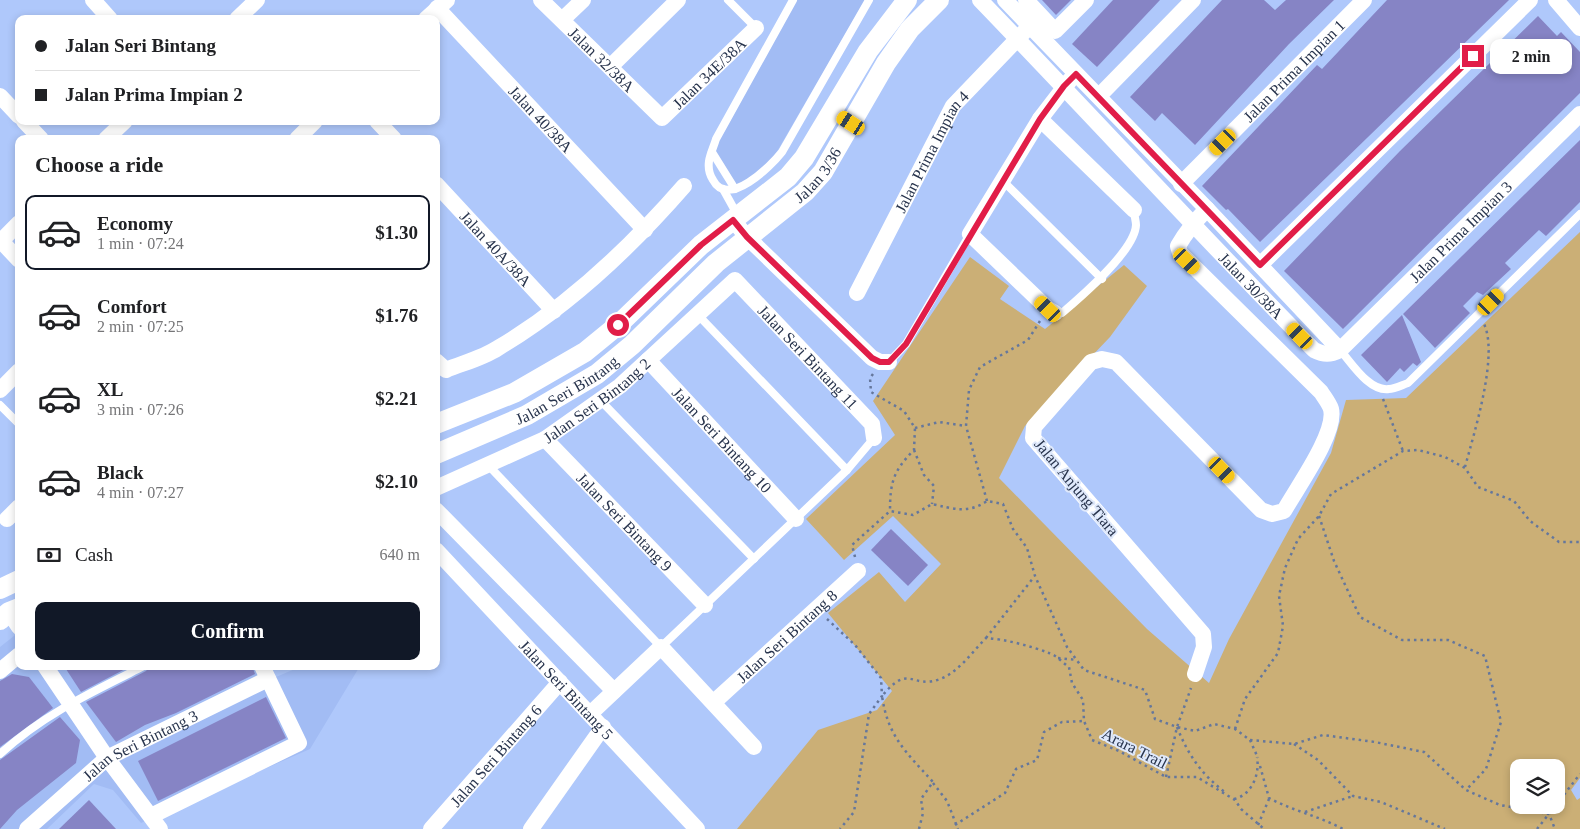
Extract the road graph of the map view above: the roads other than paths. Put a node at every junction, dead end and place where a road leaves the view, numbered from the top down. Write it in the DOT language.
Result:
graph roads {
  1 [pos="93,0"];
  2 [pos="258,0"];
  3 [pos="541,0"];
  4 [pos="583,0"];
  5 [pos="678,0"];
  6 [pos="728,0"];
  7 [pos="793,0"];
  8 [pos="869,0"];
  9 [pos="907,0"];
  10 [pos="939,0"];
  11 [pos="980,0"];
  12 [pos="1004,0"];
  13 [pos="1026,0"];
  14 [pos="1086,0"];
  15 [pos="1193,0"];
  16 [pos="1364,0"];
  17 [pos="1530,0"];
  18 [pos="1556,0"];
  19 [pos="896,8"];
  20 [pos="437,9"];
  21 [pos="106,15"];
  22 [pos="241,15"];
  23 [pos="562,20"];
  24 [pos="1029,26"];
  25 [pos="756,28"];
  26 [pos="1580,28"];
  27 [pos="1050,36"];
  28 [pos="1017,38"];
  29 [pos="611,66"];
  30 [pos="1076,74"];
  31 [pos="1064,86"];
  32 [pos="0,96"];
  33 [pos="1099,96"];
  34 [pos="846,110"];
  35 [pos="15,112"];
  36 [pos="1580,114"];
  37 [pos="662,118"];
  38 [pos="1040,119"];
  39 [pos="28,125"];
  40 [pos="121,125"];
  41 [pos="311,125"];
  42 [pos="382,125"];
  43 [pos="37,135"];
  44 [pos="110,135"];
  45 [pos="301,135"];
  46 [pos="390,135"];
  47 [pos="712,152"];
  48 [pos="780,171"];
  49 [pos="1003,181"];
  50 [pos="1181,184"];
  51 [pos="684,186"];
  52 [pos="440,188"];
  53 [pos="723,189"];
  54 [pos="735,189"];
  55 [pos="1207,209"];
  56 [pos="1134,210"];
  57 [pos="1580,214"];
  58 [pos="736,218"];
  59 [pos="1192,224"];
  60 [pos="15,227"];
  61 [pos="645,230"];
  62 [pos="970,234"];
  63 [pos="747,237"];
  64 [pos="0,242"];
  65 [pos="15,256"];
  66 [pos="1260,265"];
  67 [pos="1102,279"];
  68 [pos="735,280"];
  69 [pos="858,294"];
  70 [pos="554,311"];
  71 [pos="1051,311"];
  72 [pos="698,315"];
  73 [pos="1340,350"];
  74 [pos="648,360"];
  75 [pos="884,362"];
  76 [pos="441,366"];
  77 [pos="15,376"];
  78 [pos="0,390"];
  79 [pos="600,400"];
  80 [pos="0,405"];
  81 [pos="15,420"];
  82 [pos="440,422"];
  83 [pos="874,438"];
  84 [pos="545,439"];
  85 [pos="440,452"];
  86 [pos="488,465"];
  87 [pos="847,470"];
  88 [pos="440,486"];
  89 [pos="15,511"];
  90 [pos="440,514"];
  91 [pos="7,519"];
  92 [pos="796,519"];
  93 [pos="440,554"];
  94 [pos="754,559"];
  95 [pos="858,571"];
  96 [pos="15,582"];
  97 [pos="0,589"];
  98 [pos="704,605"];
  99 [pos="661,647"];
  100 [pos="15,658"];
  101 [pos="49,670"];
  102 [pos="136,670"];
  103 [pos="0,671"];
  104 [pos="265,672"];
  105 [pos="1195,674"];
  106 [pos="560,682"];
  107 [pos="614,692"];
  108 [pos="714,702"];
  109 [pos="70,703"];
  110 [pos="590,714"];
  111 [pos="603,727"];
  112 [pos="754,747"];
  113 [pos="0,754"];
  114 [pos="106,758"];
  115 [pos="156,823"];
  116 [pos="27,829"];
  117 [pos="431,829"];
  118 [pos="531,829"];
  119 [pos="697,829"];
  1 -- 21 [label="street"];
  2 -- 22 [label="street"];
  3 -- 23 [label="street, Jalan 32/38A"];
  4 -- 23 [label="street"];
  5 -- 29 [label="street"];
  6 -- 25 [label="lane"];
  7 -- 47 [label="lane"];
  8 -- 48 [label="lane"];
  9 -- 19 [label="street, Jalan 3/36"];
  10 -- 34 [label="street, Jalan 3/36"];
  11 -- 28 [label="street, Jalan 30/38A"];
  12 -- 24 [label="street, Jalan 30/38A"];
  13 -- 27 [label="street"];
  14 -- 27 [label="street"];
  15 -- 33 [label="street"];
  16 -- 50 [label="street, Jalan Prima Impian 1"];
  17 -- 66 [label="street"];
  18 -- 26 [label="street"];
  19 -- 34 [label="street, Jalan 3/36"];
  20 -- 61 [label="street, Jalan 40/38A"];
  23 -- 29 [label="street, Jalan 32/38A"];
  24 -- 27 [label="street, Jalan 30/38A"];
  24 -- 28 [label="street, Jalan Prima Impian 4"];
  25 -- 37 [label="street, Jalan 34E/38A"];
  27 -- 30 [label="street, Jalan 30/38A"];
  28 -- 31 [label="street, Jalan 30/38A"];
  28 -- 69 [label="street, Jalan Prima Impian 4"];
  29 -- 37 [label="street, Jalan 32/38A"];
  30 -- 31 [label="street"];
  30 -- 33 [label="street, Jalan 30/38A"];
  31 -- 38 [label="street"];
  31 -- 59 [label="street, Jalan 30/38A"];
  32 -- 35 [label="street"];
  33 -- 50 [label="street, Jalan 30/38A"];
  34 -- 48 [label="street, Jalan 3/36"];
  34 -- 63 [label="street, Jalan 3/36"];
  36 -- 73 [label="street, Jalan Prima Impian 3"];
  38 -- 49 [label="street"];
  38 -- 56 [label="street"];
  39 -- 43 [label="street"];
  40 -- 44 [label="street"];
  41 -- 45 [label="street"];
  42 -- 46 [label="street"];
  47 -- 53 [label="lane"];
  47 -- 54 [label="lane"];
  48 -- 54 [label="lane"];
  48 -- 58 [label="street, Jalan 3/36"];
  49 -- 62 [label="street"];
  49 -- 67 [label="lane"];
  50 -- 55 [label="street, Jalan 30/38A"];
  51 -- 61 [label="street"];
  52 -- 70 [label="street, Jalan 40A/38A"];
  53 -- 54 [label="lane"];
  53 -- 58 [label="lane"];
  55 -- 59 [label="street, Jalan Anjung Tiara"];
  55 -- 66 [label="street, Jalan 30/38A"];
  56 -- 67 [label="lane"];
  57 -- 73 [label="lane"];
  58 -- 63 [label="street"];
  58 -- 82 [label="street, Jalan Seri Bintang"];
  59 -- 73 [label="street, Jalan 30/38A"];
  59 -- 105 [label="street, Jalan Anjung Tiara"];
  60 -- 64 [label="street"];
  61 -- 70 [label="street"];
  62 -- 71 [label="street"];
  62 -- 75 [label="lane"];
  63 -- 75 [label="street"];
  63 -- 85 [label="street, Jalan Seri Bintang"];
  64 -- 65 [label="street"];
  66 -- 73 [label="street, Jalan 30/38A"];
  67 -- 71 [label="lane"];
  68 -- 72 [label="street, Jalan Seri Bintang 2"];
  68 -- 83 [label="street, Jalan Seri Bintang 11"];
  70 -- 76 [label="street"];
  72 -- 74 [label="street, Jalan Seri Bintang 2"];
  72 -- 87 [label="lane"];
  74 -- 79 [label="street, Jalan Seri Bintang 2"];
  74 -- 92 [label="street, Jalan Seri Bintang 10"];
  77 -- 78 [label="street"];
  79 -- 84 [label="street, Jalan Seri Bintang 2"];
  79 -- 94 [label="lane"];
  80 -- 81 [label="lane"];
  83 -- 87 [label="lane"];
  84 -- 86 [label="street, Jalan Seri Bintang 2"];
  84 -- 98 [label="street, Jalan Seri Bintang 9"];
  86 -- 88 [label="street, Jalan Seri Bintang 2"];
  86 -- 99 [label="lane"];
  87 -- 92 [label="lane"];
  89 -- 91 [label="street"];
  90 -- 107 [label="street"];
  92 -- 94 [label="lane"];
  93 -- 106 [label="street, Jalan Seri Bintang 5"];
  94 -- 98 [label="lane"];
  95 -- 108 [label="street, Jalan Seri Bintang 8"];
  96 -- 97 [label="street"];
  98 -- 99 [label="lane"];
  99 -- 107 [label="street"];
  99 -- 108 [label="street"];
  100 -- 103 [label="street"];
  101 -- 109 [label="street"];
  102 -- 109 [label="lane"];
  104 -- 114 [label="street, Jalan Seri Bintang 3"];
  104 -- 115 [label="street"];
  106 -- 110 [label="street, Jalan Seri Bintang 5"];
  106 -- 117 [label="street, Jalan Seri Bintang 6"];
  107 -- 110 [label="street"];
  108 -- 112 [label="street"];
  109 -- 113 [label="lane"];
  109 -- 114 [label="street"];
  110 -- 111 [label="street, Jalan Seri Bintang 5"];
  111 -- 118 [label="street"];
  111 -- 119 [label="street, Jalan Seri Bintang 5"];
  114 -- 115 [label="street"];
  114 -- 116 [label="street, Jalan Seri Bintang 3"];
}
